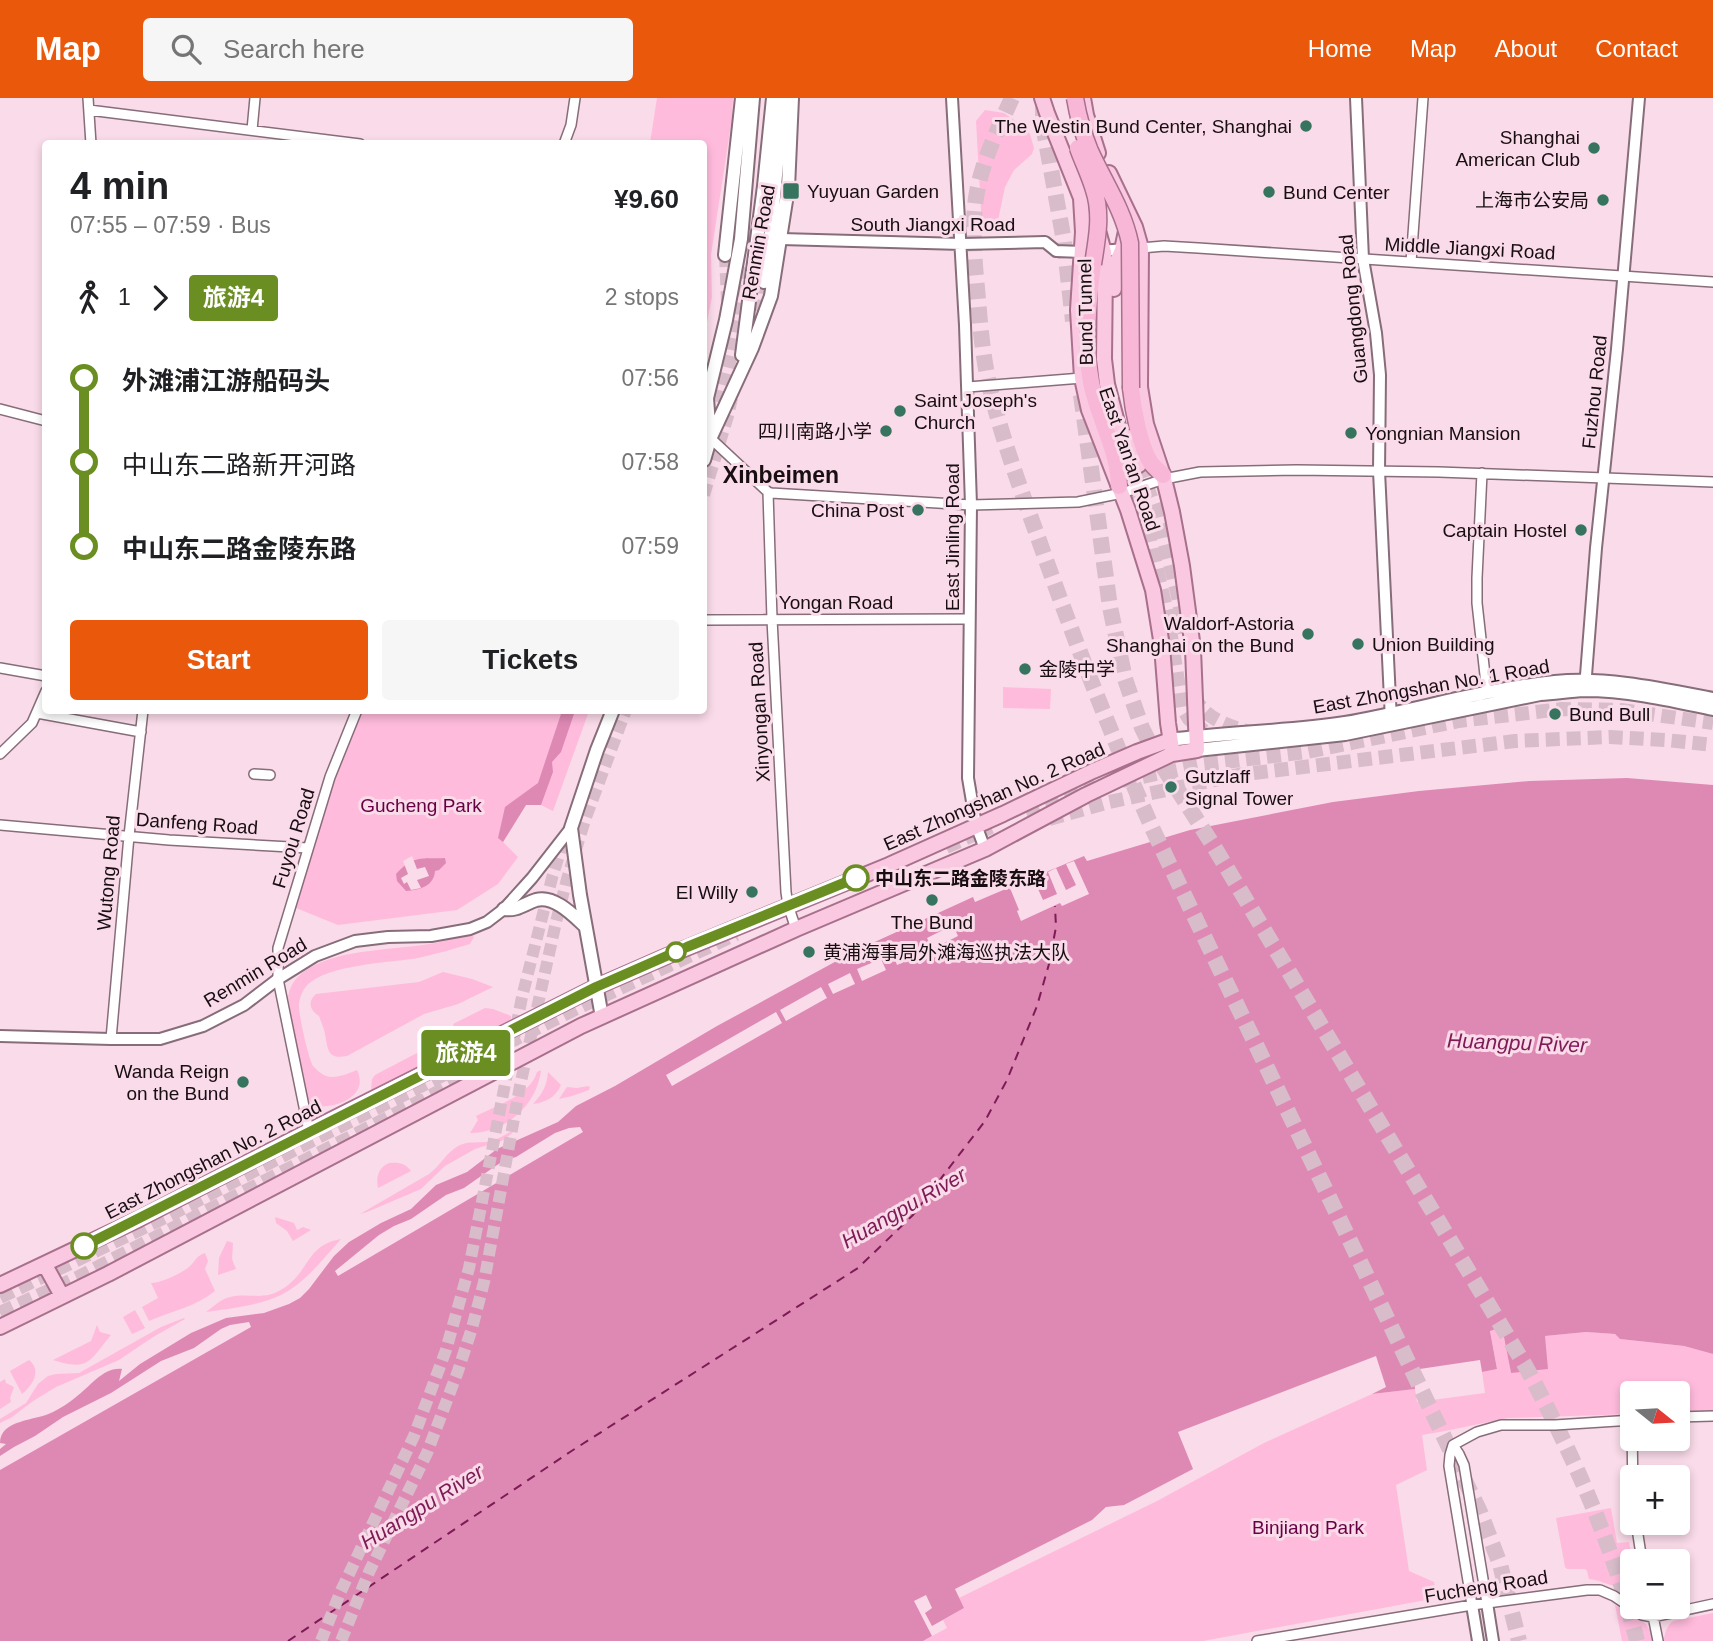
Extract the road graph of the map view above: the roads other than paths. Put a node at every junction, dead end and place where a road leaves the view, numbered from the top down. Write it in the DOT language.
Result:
graph roads {
  1 [pos="88,98"];
  2 [pos="255,98"];
  3 [pos="575,98"];
  4 [pos="742,98"];
  5 [pos="753,98"];
  6 [pos="773,98"];
  7 [pos="783,98"];
  8 [pos="792,98"];
  9 [pos="952,98"];
  10 [pos="1042,98"];
  11 [pos="1067,98"];
  12 [pos="1075,98"];
  13 [pos="1083,98"];
  14 [pos="1356,98"];
  15 [pos="1423,98"];
  16 [pos="1639,98"];
  17 [pos="89,110"];
  18 [pos="252,130"];
  19 [pos="91,140"];
  20 [pos="329,140"];
  21 [pos="565,140"];
  22 [pos="1098,153"];
  23 [pos="1082,198"];
  24 [pos="1124,212"];
  25 [pos="781,239"];
  26 [pos="962,244"];
  27 [pos="1141,248"];
  28 [pos="1122,250"];
  29 [pos="725,255"];
  30 [pos="1093,256"];
  31 [pos="1363,259"];
  32 [pos="1410,261"];
  33 [pos="1624,276"];
  34 [pos="764,282"];
  35 [pos="1713,282"];
  36 [pos="1090,380"];
  37 [pos="736,387"];
  38 [pos="968,387"];
  39 [pos="1126,388"];
  40 [pos="0,409"];
  41 [pos="42,420"];
  42 [pos="707,435"];
  43 [pos="1133,463"];
  44 [pos="1379,471"];
  45 [pos="1482,473"];
  46 [pos="1164,477"];
  47 [pos="1603,477"];
  48 [pos="1713,482"];
  49 [pos="1120,490"];
  50 [pos="768,492"];
  51 [pos="971,505"];
  52 [pos="772,619"];
  53 [pos="969,619"];
  54 [pos="707,620"];
  55 [pos="0,668"];
  56 [pos="42,675"];
  57 [pos="1194,685"];
  58 [pos="1585,686"];
  59 [pos="1166,688"];
  60 [pos="1488,693"];
  61 [pos="1713,699"];
  62 [pos="42,701"];
  63 [pos="1713,709"];
  64 [pos="37,713"];
  65 [pos="42,714"];
  66 [pos="42,714"];
  67 [pos="143,714"];
  68 [pos="355,714"];
  69 [pos="611,714"];
  70 [pos="1391,720"];
  71 [pos="141,732"];
  72 [pos="1197,743"];
  73 [pos="1171,747"];
  74 [pos="0,754"];
  75 [pos="254,774"];
  76 [pos="270,775"];
  77 [pos="0,825"];
  78 [pos="976,825"];
  79 [pos="571,828"];
  80 [pos="129,836"];
  81 [pos="308,848"];
  82 [pos="985,849"];
  83 [pos="788,905"];
  84 [pos="504,909"];
  85 [pos="585,926"];
  86 [pos="796,929"];
  87 [pos="278,979"];
  88 [pos="596,987"];
  89 [pos="602,1017"];
  90 [pos="0,1036"];
  91 [pos="111,1039"];
  92 [pos="309,1131"];
  93 [pos="45,1265"];
  94 [pos="0,1285"];
  95 [pos="62,1296"];
  96 [pos="0,1327"];
  97 [pos="1713,1416"];
  98 [pos="1690,1417"];
  99 [pos="1620,1421"];
  100 [pos="1453,1445"];
  101 [pos="1620,1599"];
  102 [pos="1487,1603"];
  103 [pos="1713,1604"];
  104 [pos="1472,1605"];
  105 [pos="1690,1609"];
  106 [pos="1653,1619"];
  107 [pos="1294,1638"];
  108 [pos="1257,1641"];
  109 [pos="1478,1641"];
  110 [pos="1493,1641"];
  111 [pos="1658,1641"];
  1 -- 17 [label="street"];
  2 -- 18 [label="street"];
  3 -- 21 [label="street"];
  4 -- 29 [label="main road"];
  5 -- 42 [label="main road, Renmin Road"];
  6 -- 37 [label="main road, Renmin Road"];
  7 -- 34 [label="main road"];
  8 -- 25 [label="main road, Renmin Road"];
  9 -- 26 [label="street, East Jinling Road"];
  10 -- 23 [label="main road"];
  11 -- 22 [label="main road, East Yan'an Road"];
  11 -- 30 [label="highway, bridge"];
  12 -- 24 [label="highway, bridge"];
  13 -- 22 [label="main road, East Yan'an Road"];
  14 -- 31 [label="street, Guangdong Road"];
  15 -- 32 [label="street"];
  16 -- 33 [label="street, Fuzhou Road"];
  17 -- 18 [label="street"];
  17 -- 19 [label="street"];
  18 -- 20 [label="street"];
  22 -- 24 [label="main road, East Yan'an Road"];
  23 -- 30 [label="main road"];
  23 -- 30 [label="main road, Bund Tunnel"];
  24 -- 27 [label="main road, East Yan'an Road"];
  24 -- 28 [label="main road, Bund Tunnel"];
  24 -- 39 [label="highway, bridge"];
  25 -- 26 [label="street, South Jiangxi Road"];
  25 -- 37 [label="main road, Renmin Road"];
  26 -- 30 [label="street, South Jiangxi Road"];
  26 -- 38 [label="street, East Jinling Road"];
  27 -- 28 [label="street, South Jiangxi Road"];
  27 -- 31 [label="street, Middle Jiangxi Road"];
  27 -- 46 [label="main road, East Yan'an Road"];
  28 -- 30 [label="street, South Jiangxi Road"];
  28 -- 43 [label="main road, Bund Tunnel"];
  30 -- 36 [label="highway"];
  30 -- 43 [label="main road, Bund Tunnel"];
  31 -- 32 [label="street, Middle Jiangxi Road"];
  31 -- 44 [label="street, Guangdong Road"];
  32 -- 33 [label="street, Middle Jiangxi Road"];
  33 -- 35 [label="street, Middle Jiangxi Road"];
  33 -- 47 [label="street, Fuzhou Road"];
  36 -- 38 [label="street"];
  36 -- 43 [label="highway"];
  36 -- 49 [label="highway"];
  37 -- 42 [label="main road, Renmin Road"];
  38 -- 51 [label="street, East Jinling Road"];
  39 -- 43 [label="highway"];
  39 -- 46 [label="highway"];
  40 -- 41 [label="street"];
  42 -- 50 [label="street"];
  44 -- 45 [label="street"];
  44 -- 46 [label="street"];
  44 -- 70 [label="street, Guangdong Road"];
  45 -- 47 [label="street"];
  45 -- 60 [label="street"];
  46 -- 49 [label="street"];
  46 -- 57 [label="main road, East Yan'an Road"];
  47 -- 48 [label="street"];
  47 -- 58 [label="street, Fuzhou Road"];
  49 -- 51 [label="street"];
  49 -- 59 [label="main road, East Yan'an Road"];
  50 -- 51 [label="street"];
  50 -- 52 [label="street, Xinyongan Road"];
  51 -- 53 [label="street, East Jinling Road"];
  52 -- 53 [label="street, Yongan Road"];
  52 -- 54 [label="street, Yongan Road"];
  52 -- 83 [label="street, Xinyongan Road"];
  53 -- 78 [label="street, East Jinling Road"];
  55 -- 56 [label="street"];
  57 -- 59 [label="main road"];
  57 -- 72 [label="main road, East Yan'an Road"];
  58 -- 60 [label="main road, East Zhongshan No. 1 Road"];
  58 -- 61 [label="main road, East Zhongshan No. 1 Road"];
  58 -- 63 [label="main road, East Zhongshan No. 1 Road"];
  58 -- 70 [label="main road, East Zhongshan No. 1 Road"];
  59 -- 73 [label="main road, East Yan'an Road"];
  60 -- 70 [label="main road, East Zhongshan No. 1 Road"];
  62 -- 64 [label="street"];
  64 -- 66 [label="street"];
  64 -- 74 [label="street"];
  65 -- 71 [label="street"];
  67 -- 71 [label="street, Wutong Road"];
  68 -- 81 [label="street, Fuyou Road"];
  69 -- 79 [label="main road, Renmin Road"];
  70 -- 72 [label="main road, East Zhongshan No. 1 Road"];
  71 -- 80 [label="street, Wutong Road"];
  72 -- 73 [label="main road"];
  73 -- 78 [label="main road, East Zhongshan No. 2 Road"];
  73 -- 82 [label="main road, East Zhongshan No. 2 Road"];
  75 -- 76 [label="street"];
  77 -- 80 [label="street, Danfeng Road"];
  78 -- 82 [label="street, East Jinling Road"];
  78 -- 83 [label="main road, East Zhongshan No. 2 Road"];
  79 -- 84 [label="street, Renmin Road"];
  79 -- 85 [label="main road"];
  80 -- 81 [label="street, Danfeng Road"];
  80 -- 91 [label="street, Wutong Road"];
  81 -- 87 [label="street, Fuyou Road"];
  82 -- 86 [label="main road, East Zhongshan No. 2 Road"];
  83 -- 86 [label="street, Xinyongan Road"];
  83 -- 88 [label="main road, East Zhongshan No. 2 Road"];
  84 -- 85 [label="main road"];
  84 -- 87 [label="street, Renmin Road"];
  85 -- 88 [label="main road"];
  86 -- 89 [label="main road, East Zhongshan No. 2 Road"];
  87 -- 91 [label="street, Renmin Road"];
  87 -- 92 [label="street, Fuyou Road"];
  88 -- 89 [label="main road"];
  88 -- 92 [label="main road, East Zhongshan No. 2 Road"];
  89 -- 95 [label="main road, East Zhongshan No. 2 Road"];
  90 -- 91 [label="street, Renmin Road"];
  92 -- 93 [label="main road, East Zhongshan No. 2 Road"];
  93 -- 94 [label="main road, East Zhongshan No. 2 Road"];
  93 -- 95 [label="main road"];
  95 -- 96 [label="main road, East Zhongshan No. 2 Road"];
  97 -- 98 [label="street"];
  99 -- 100 [label="street"];
  100 -- 102 [label="street"];
  100 -- 104 [label="street"];
  101 -- 102 [label="street, Fucheng Road"];
  102 -- 104 [label="street, Fucheng Road"];
  102 -- 110 [label="street"];
  103 -- 105 [label="street"];
  104 -- 107 [label="street, Fucheng Road"];
  104 -- 109 [label="street"];
  106 -- 111 [label="street"];
  107 -- 108 [label="street, Fucheng Road"];
}
